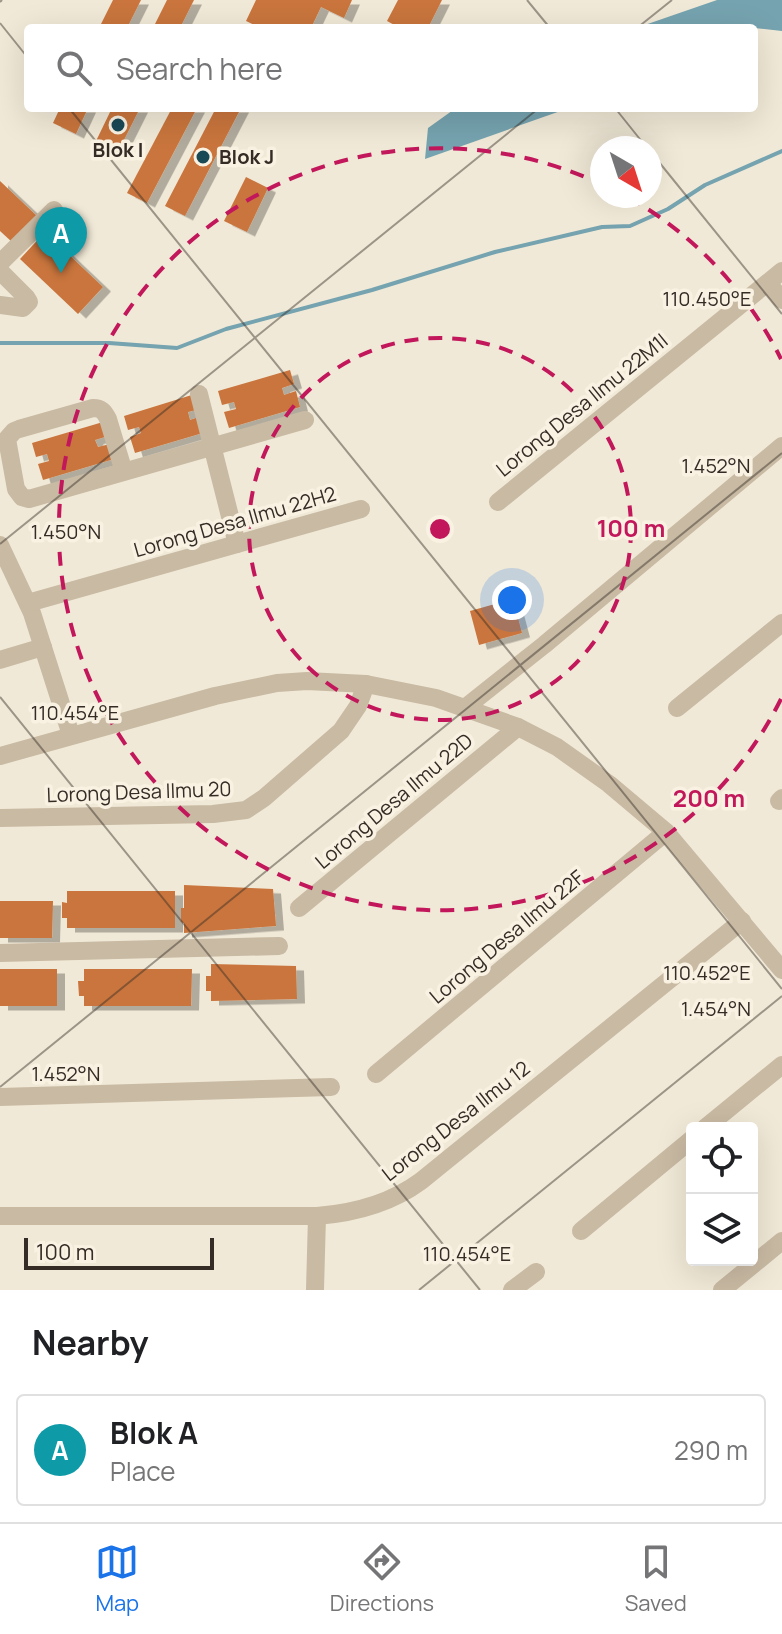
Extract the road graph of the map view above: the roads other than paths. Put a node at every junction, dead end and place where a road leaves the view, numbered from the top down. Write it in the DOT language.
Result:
graph roads {
  1 [pos="54,210"];
  2 [pos="0,263"];
  3 [pos="0,271"];
  4 [pos="775,277"];
  5 [pos="782,300"];
  6 [pos="0,305"];
  7 [pos="199,394"];
  8 [pos="305,420"];
  9 [pos="214,446"];
  10 [pos="782,446"];
  11 [pos="124,472"];
  12 [pos="498,502"];
  13 [pos="361,509"];
  14 [pos="237,544"];
  15 [pos="0,545"];
  16 [pos="7,578"];
  17 [pos="28,603"];
  18 [pos="782,623"];
  19 [pos="43,647"];
  20 [pos="0,660"];
  21 [pos="366,684"];
  22 [pos="466,707"];
  23 [pos="677,708"];
  24 [pos="518,727"];
  25 [pos="71,735"];
  26 [pos="0,756"];
  27 [pos="0,818"];
  28 [pos="666,832"];
  29 [pos="299,908"];
  30 [pos="742,921"];
  31 [pos="279,946"];
  32 [pos="0,953"];
  33 [pos="782,970"];
  34 [pos="782,1065"];
  35 [pos="376,1074"];
  36 [pos="331,1087"];
  37 [pos="0,1097"];
  38 [pos="712,1122"];
  39 [pos="686,1144"];
  40 [pos="0,1216"];
  41 [pos="317,1216"];
  42 [pos="581,1231"];
  43 [pos="782,1241"];
  44 [pos="536,1272"];
  45 [pos="315,1290"];
  46 [pos="512,1290"];
  47 [pos="722,1290"];
  1 -- 2 [label="street"];
  3 -- 6 [label="street"];
  4 -- 5 [label="street"];
  4 -- 12 [label="street, Lorong Desa Ilmu 22M1I"];
  7 -- 9 [label="street"];
  8 -- 9 [label="street"];
  9 -- 11 [label="street"];
  9 -- 14 [label="street"];
  10 -- 22 [label="street"];
  11 -- 11 [label="street"];
  13 -- 14 [label="street, Lorong Desa Ilmu 22H2"];
  14 -- 17 [label="street, Lorong Desa Ilmu 22H2"];
  15 -- 16 [label="street"];
  16 -- 17 [label="street"];
  17 -- 19 [label="street"];
  18 -- 23 [label="street"];
  19 -- 20 [label="street"];
  19 -- 25 [label="street"];
  21 -- 22 [label="street"];
  21 -- 25 [label="street"];
  21 -- 27 [label="street, Lorong Desa Ilmu 20"];
  22 -- 24 [label="street"];
  24 -- 28 [label="street"];
  24 -- 29 [label="street, Lorong Desa Ilmu 22D"];
  25 -- 26 [label="street"];
  28 -- 30 [label="street"];
  28 -- 35 [label="street, Lorong Desa Ilmu 22F"];
  30 -- 33 [label="street"];
  30 -- 41 [label="street, Lorong Desa Ilmu 12"];
  31 -- 32 [label="street"];
  34 -- 38 [label="street"];
  36 -- 37 [label="street"];
  39 -- 42 [label="street"];
  40 -- 41 [label="street, Lorong Desa Ilmu 12"];
  41 -- 45 [label="street"];
  43 -- 47 [label="street"];
  44 -- 46 [label="street"];
}
